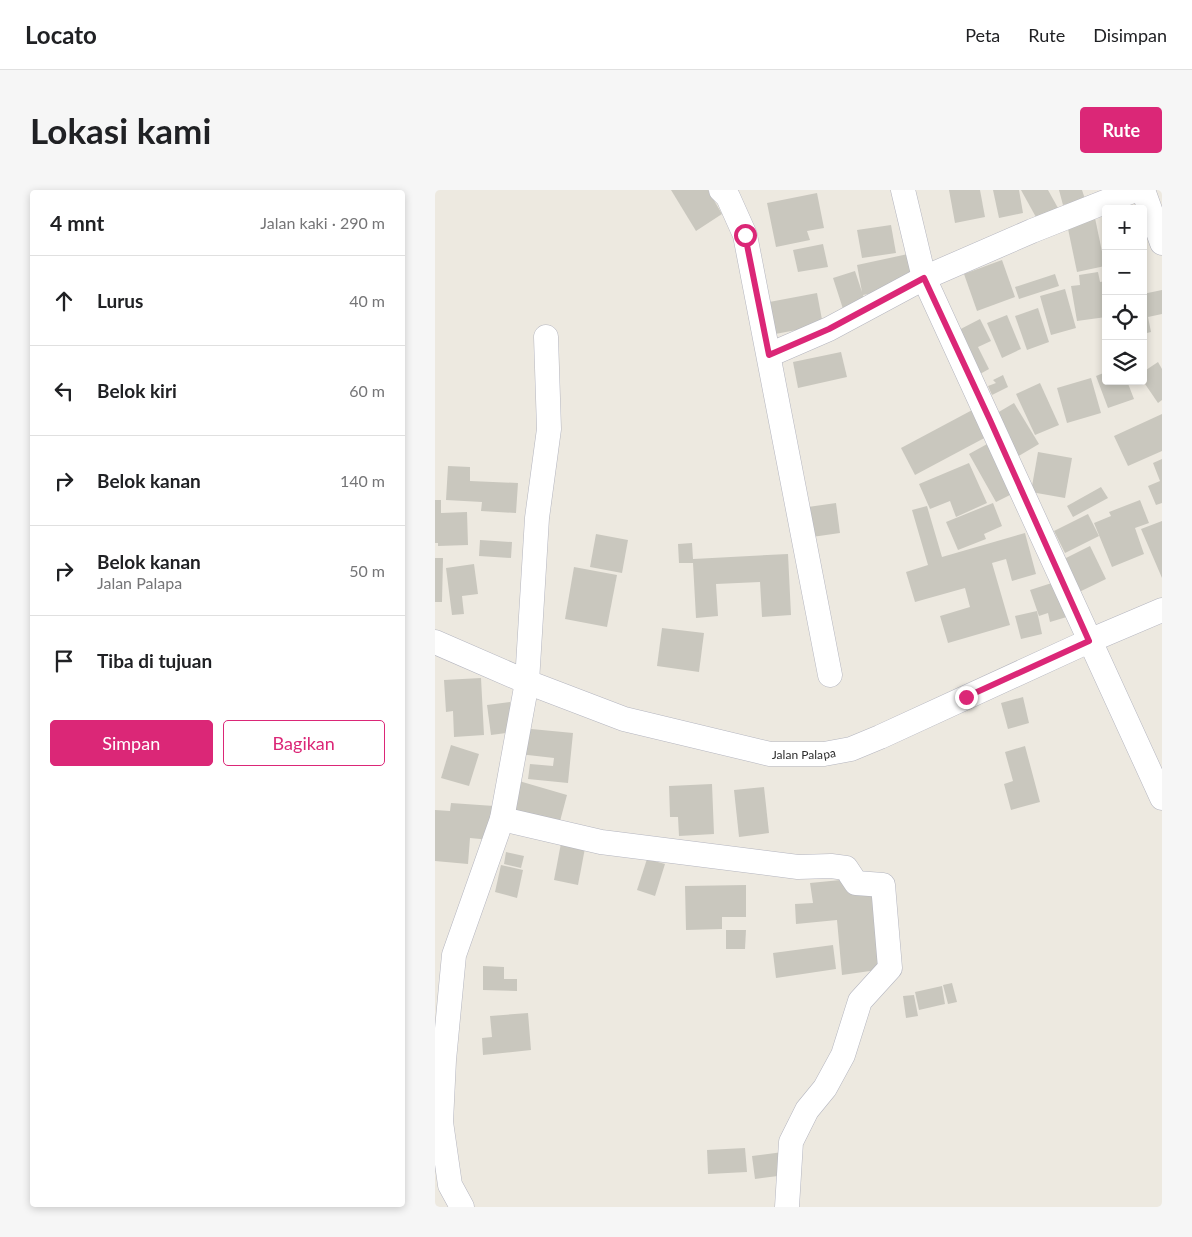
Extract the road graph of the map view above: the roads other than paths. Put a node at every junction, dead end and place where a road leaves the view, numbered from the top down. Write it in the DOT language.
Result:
graph roads {
  1 [pos="721,190"];
  2 [pos="903,190"];
  3 [pos="1135,190"];
  4 [pos="1143,190"];
  5 [pos="1162,243"];
  6 [pos="924,278"];
  7 [pos="546,337"];
  8 [pos="769,355"];
  9 [pos="1162,610"];
  10 [pos="1089,641"];
  11 [pos="435,642"];
  12 [pos="830,675"];
  13 [pos="527,682"];
  14 [pos="1162,798"];
  15 [pos="502,819"];
  16 [pos="462,1207"];
  17 [pos="787,1207"];
  1 -- 8 [label="street"];
  2 -- 6 [label="street"];
  3 -- 6 [label="street"];
  4 -- 5 [label="street"];
  6 -- 8 [label="street"];
  6 -- 10 [label="street"];
  7 -- 13 [label="street"];
  8 -- 12 [label="street"];
  9 -- 10 [label="street, Jalan Palapa"];
  10 -- 13 [label="street, Jalan Palapa"];
  10 -- 14 [label="street"];
  11 -- 13 [label="street, Jalan Palapa"];
  13 -- 15 [label="street"];
  15 -- 16 [label="street"];
  15 -- 17 [label="street"];
}
